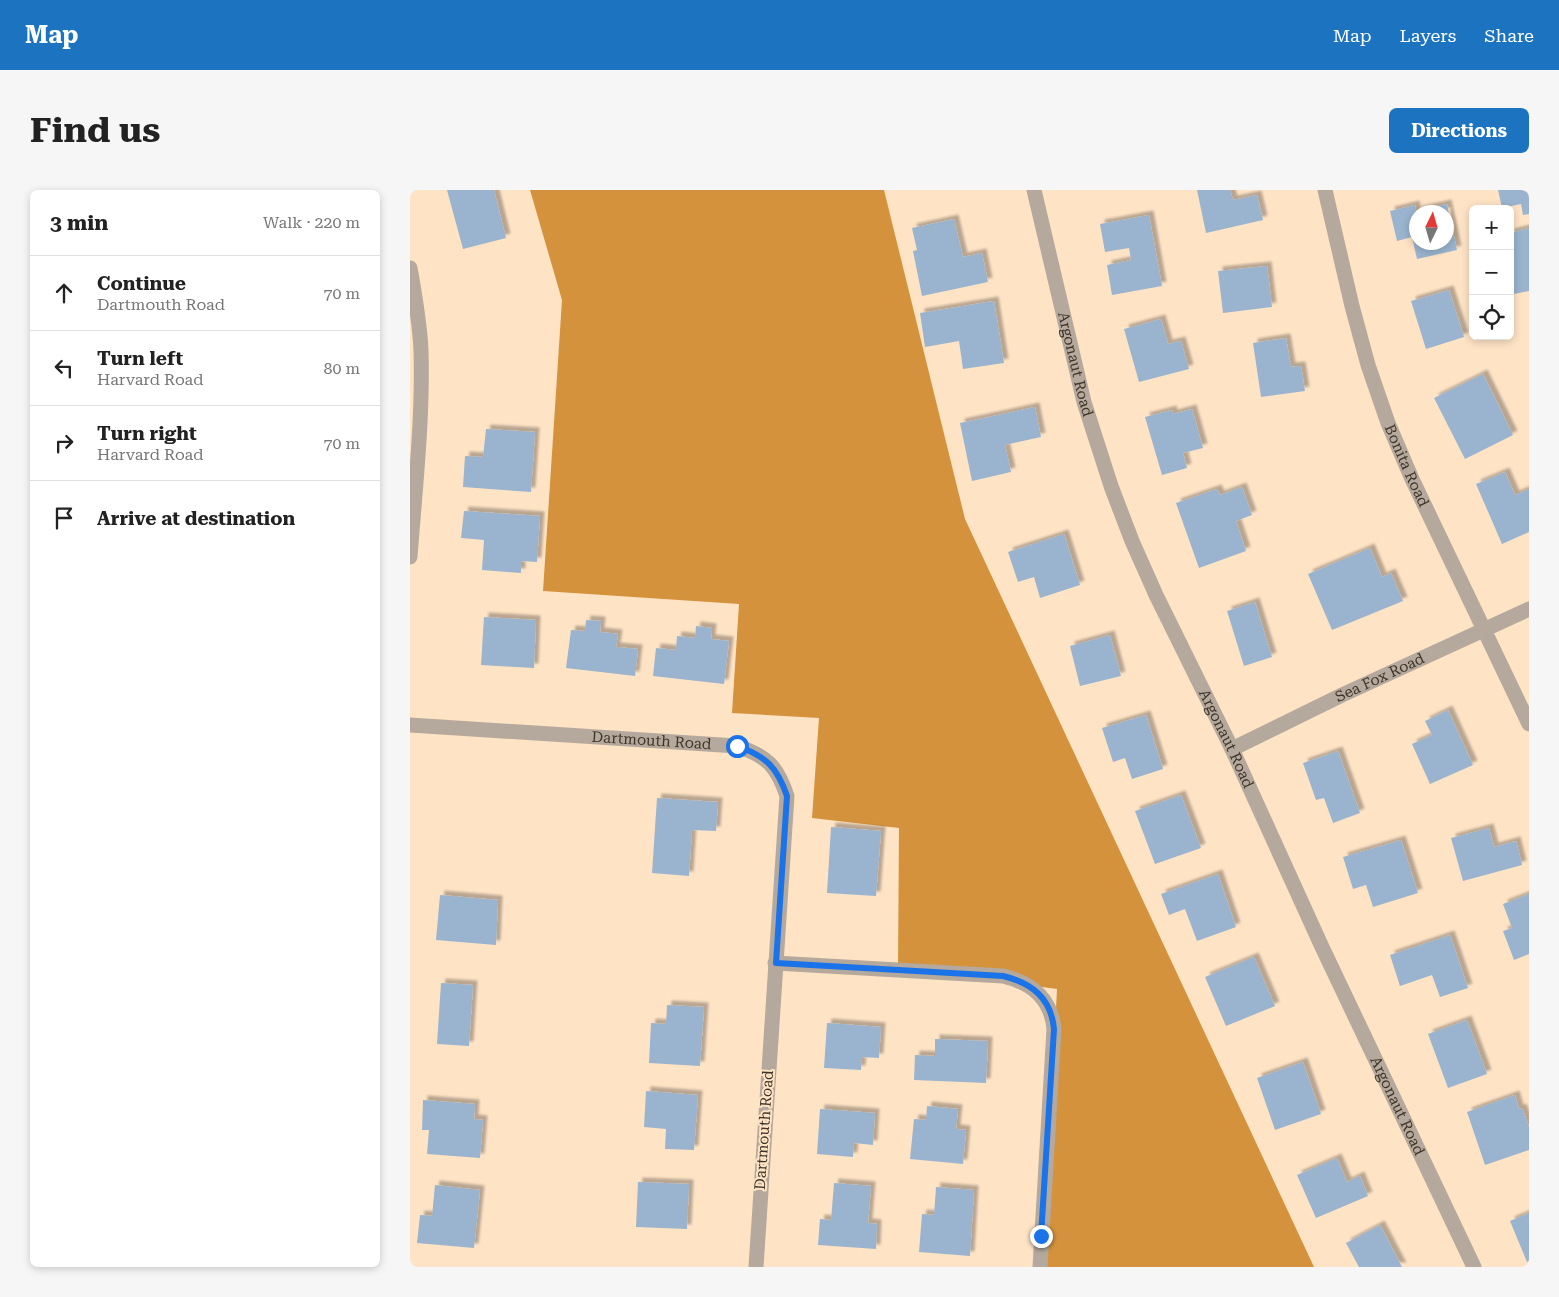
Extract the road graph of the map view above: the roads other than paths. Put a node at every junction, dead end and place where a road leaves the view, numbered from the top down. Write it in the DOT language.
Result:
graph roads {
  1 [pos="1034,190"];
  2 [pos="1325,190"];
  3 [pos="410,268"];
  4 [pos="410,557"];
  5 [pos="1529,609"];
  6 [pos="1485,630"];
  7 [pos="1529,724"];
  8 [pos="410,725"];
  9 [pos="1232,749"];
  10 [pos="776,963"];
  11 [pos="756,1267"];
  12 [pos="1040,1267"];
  13 [pos="1474,1267"];
  1 -- 9 [label="street, Argonaut Road"];
  2 -- 6 [label="street, Bonita Road"];
  3 -- 4 [label="street"];
  5 -- 6 [label="street, Sea Fox Road"];
  6 -- 7 [label="street, Bonita Road"];
  6 -- 9 [label="street, Sea Fox Road"];
  8 -- 10 [label="street, Dartmouth Road"];
  9 -- 13 [label="street, Argonaut Road"];
  10 -- 11 [label="street, Dartmouth Road"];
  10 -- 12 [label="street"];
}
